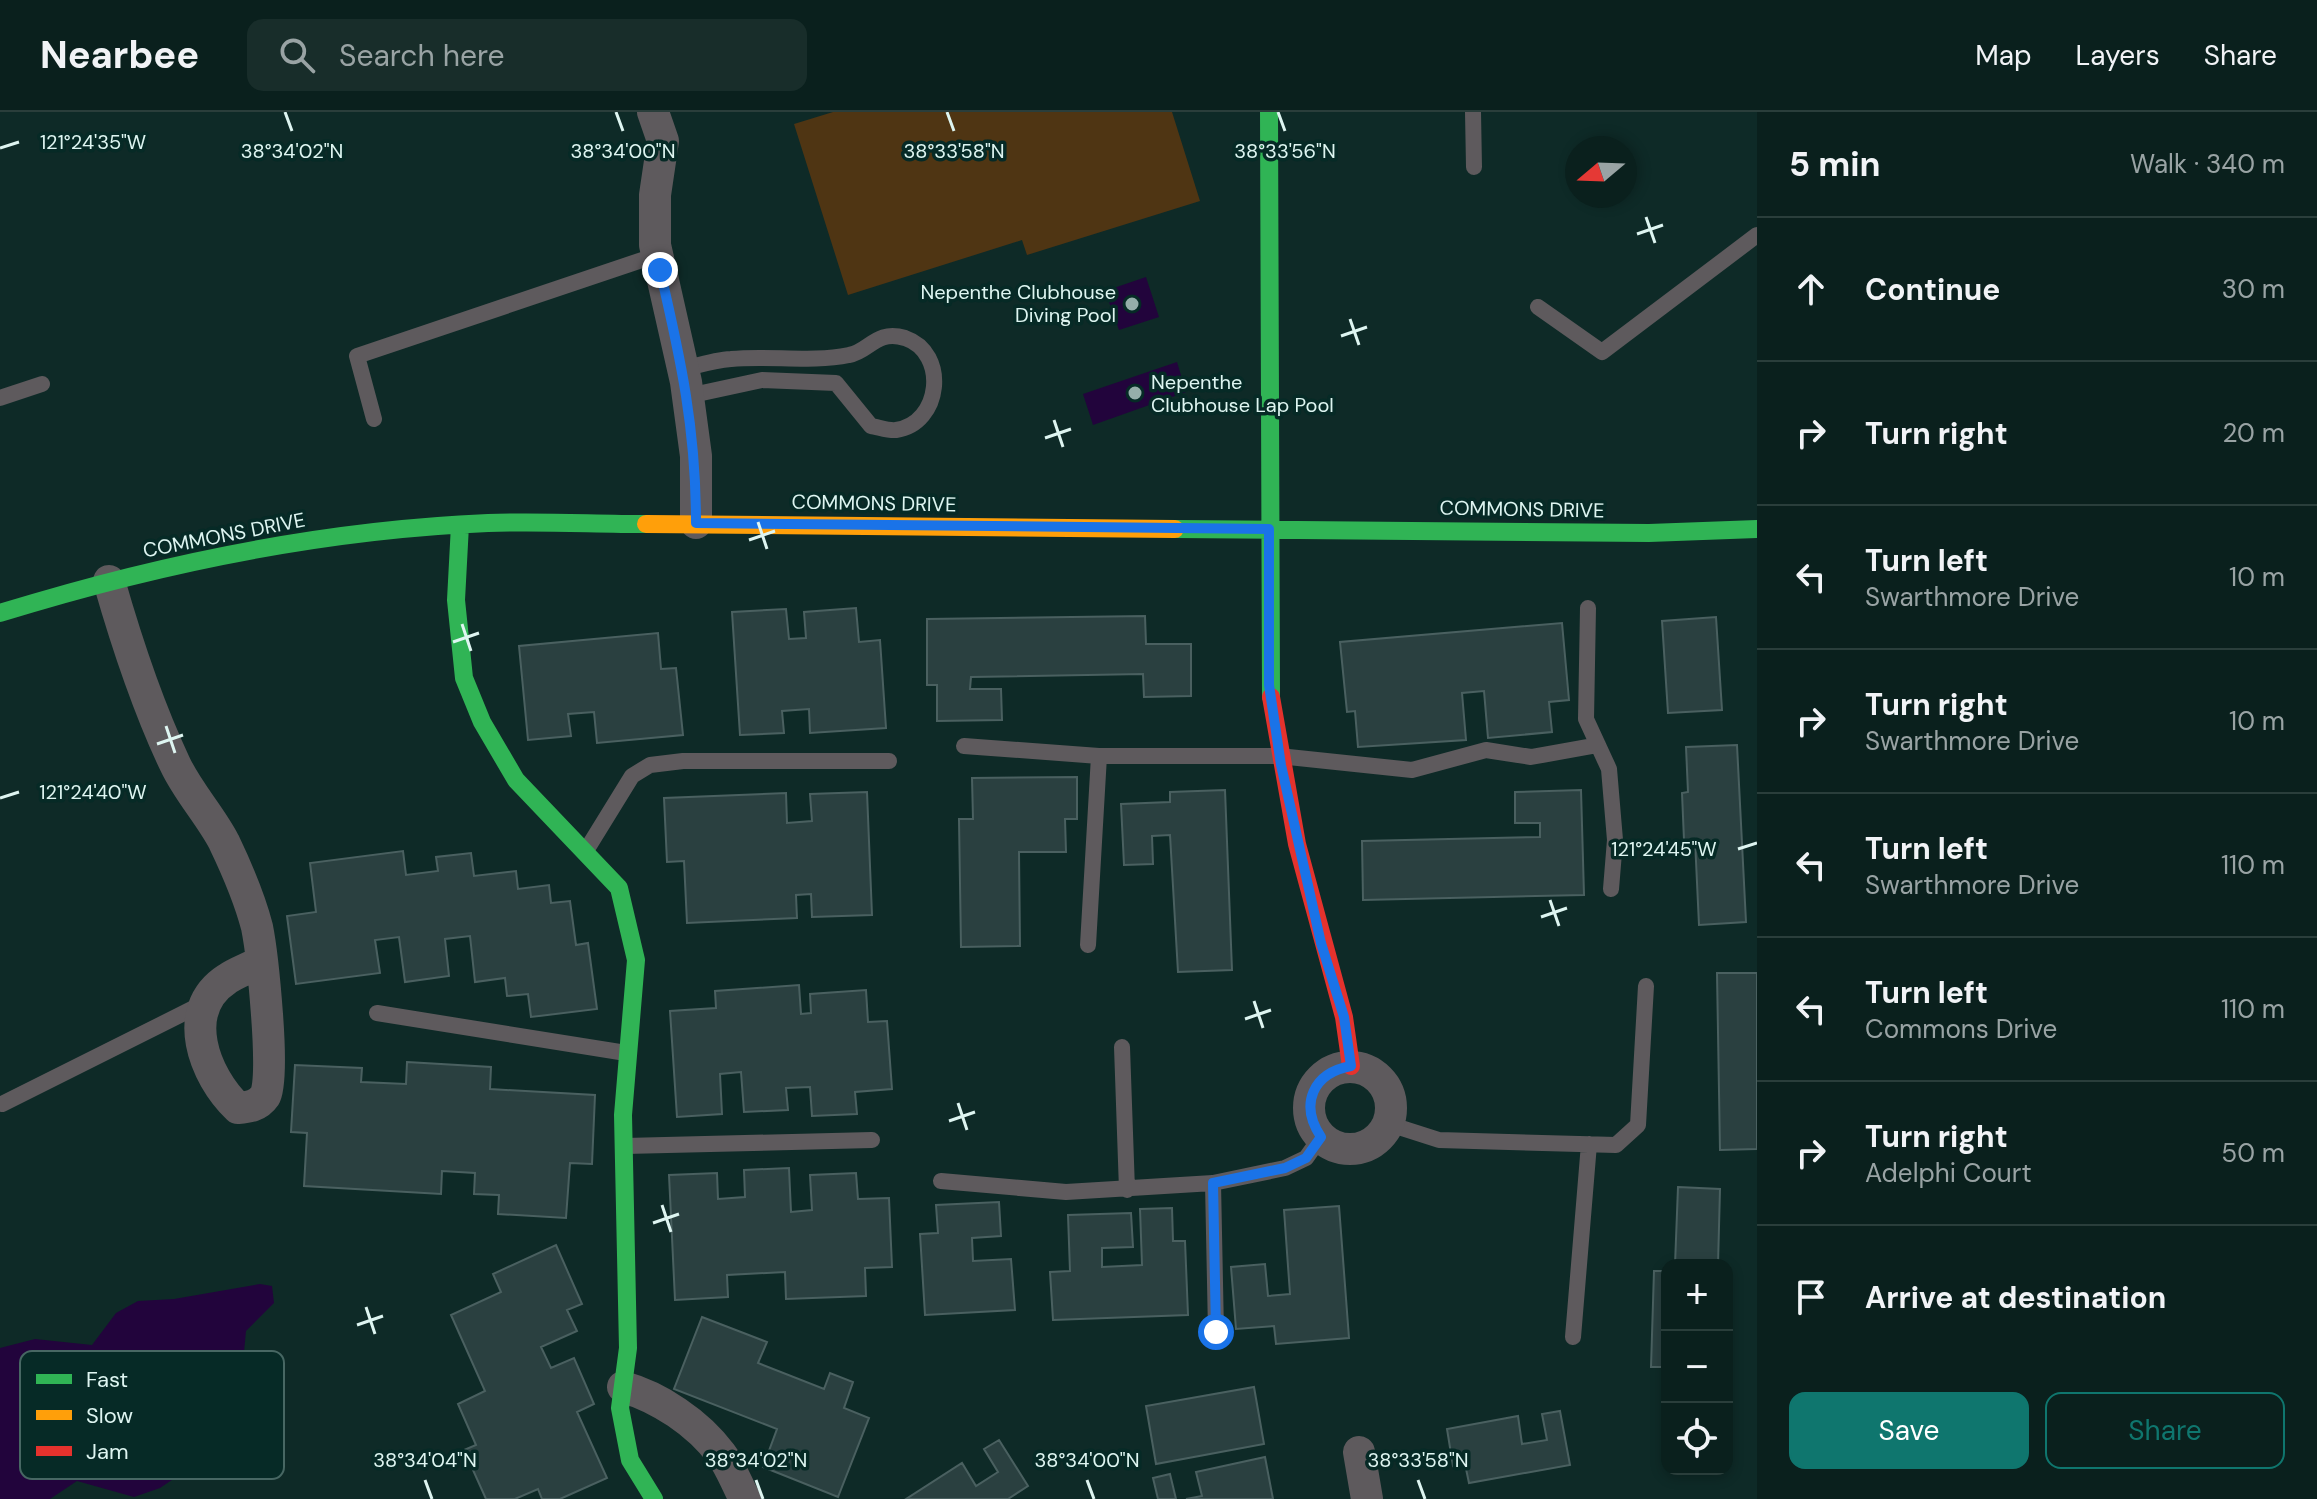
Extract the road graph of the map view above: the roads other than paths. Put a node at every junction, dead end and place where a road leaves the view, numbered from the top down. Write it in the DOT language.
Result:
graph roads {
  1 [pos="1269,112"];
  2 [pos="1473,112"];
  3 [pos="658,126"];
  4 [pos="1474,167"];
  5 [pos="1757,235"];
  6 [pos="657,255"];
  7 [pos="1538,307"];
  8 [pos="686,382"];
  9 [pos="42,384"];
  10 [pos="0,398"];
  11 [pos="374,419"];
  12 [pos="696,523"];
  13 [pos="460,525"];
  14 [pos="1269,529"];
  15 [pos="1757,529"];
  16 [pos="109,581"];
  17 [pos="1588,608"];
  18 [pos="0,613"];
  19 [pos="1598,745"];
  20 [pos="964,746"];
  21 [pos="1099,756"];
  22 [pos="1279,756"];
  23 [pos="889,761"];
  24 [pos="585,850"];
  25 [pos="1611,889"];
  26 [pos="1088,945"];
  27 [pos="260,962"];
  28 [pos="1646,986"];
  29 [pos="205,1003"];
  30 [pos="377,1013"];
  31 [pos="1122,1047"];
  32 [pos="628,1053"];
  33 [pos="1351,1066"];
  34 [pos="2,1104"];
  35 [pos="1389,1124"];
  36 [pos="1321,1137"];
  37 [pos="872,1140"];
  38 [pos="1589,1144"];
  39 [pos="623,1146"];
  40 [pos="941,1181"];
  41 [pos="1213,1183"];
  42 [pos="1127,1190"];
  43 [pos="1216,1332"];
  44 [pos="1573,1337"];
  45 [pos="623,1387"];
  46 [pos="1359,1452"];
  47 [pos="654,1499"];
  48 [pos="745,1499"];
  49 [pos="1367,1499"];
  1 -- 14 [label="street"];
  2 -- 4 [label="lane"];
  3 -- 6 [label="street"];
  5 -- 7 [label="lane"];
  6 -- 8 [label="street"];
  6 -- 11 [label="lane"];
  8 -- 8 [label="lane"];
  8 -- 12 [label="street"];
  9 -- 10 [label="lane"];
  12 -- 13 [label="street, COMMONS DRIVE"];
  12 -- 14 [label="street, COMMONS DRIVE"];
  13 -- 16 [label="street, COMMONS DRIVE"];
  13 -- 24 [label="street"];
  14 -- 15 [label="street, COMMONS DRIVE"];
  14 -- 22 [label="street"];
  16 -- 18 [label="street, COMMONS DRIVE"];
  16 -- 27 [label="street"];
  17 -- 19 [label="lane"];
  19 -- 22 [label="lane"];
  19 -- 25 [label="lane"];
  20 -- 21 [label="lane"];
  21 -- 22 [label="lane"];
  21 -- 26 [label="lane"];
  22 -- 33 [label="street"];
  23 -- 24 [label="lane"];
  24 -- 32 [label="street"];
  27 -- 29 [label="street"];
  27 -- 29 [label="street"];
  28 -- 38 [label="lane"];
  29 -- 34 [label="lane"];
  30 -- 32 [label="lane"];
  31 -- 42 [label="lane"];
  32 -- 39 [label="street"];
  33 -- 35 [label="street"];
  33 -- 36 [label="street"];
  35 -- 36 [label="street"];
  35 -- 38 [label="lane"];
  36 -- 41 [label="lane"];
  37 -- 39 [label="lane"];
  38 -- 44 [label="lane"];
  39 -- 45 [label="street"];
  40 -- 42 [label="lane"];
  41 -- 42 [label="lane"];
  41 -- 43 [label="lane"];
  45 -- 47 [label="street"];
  45 -- 48 [label="street"];
  46 -- 49 [label="street"];
}
